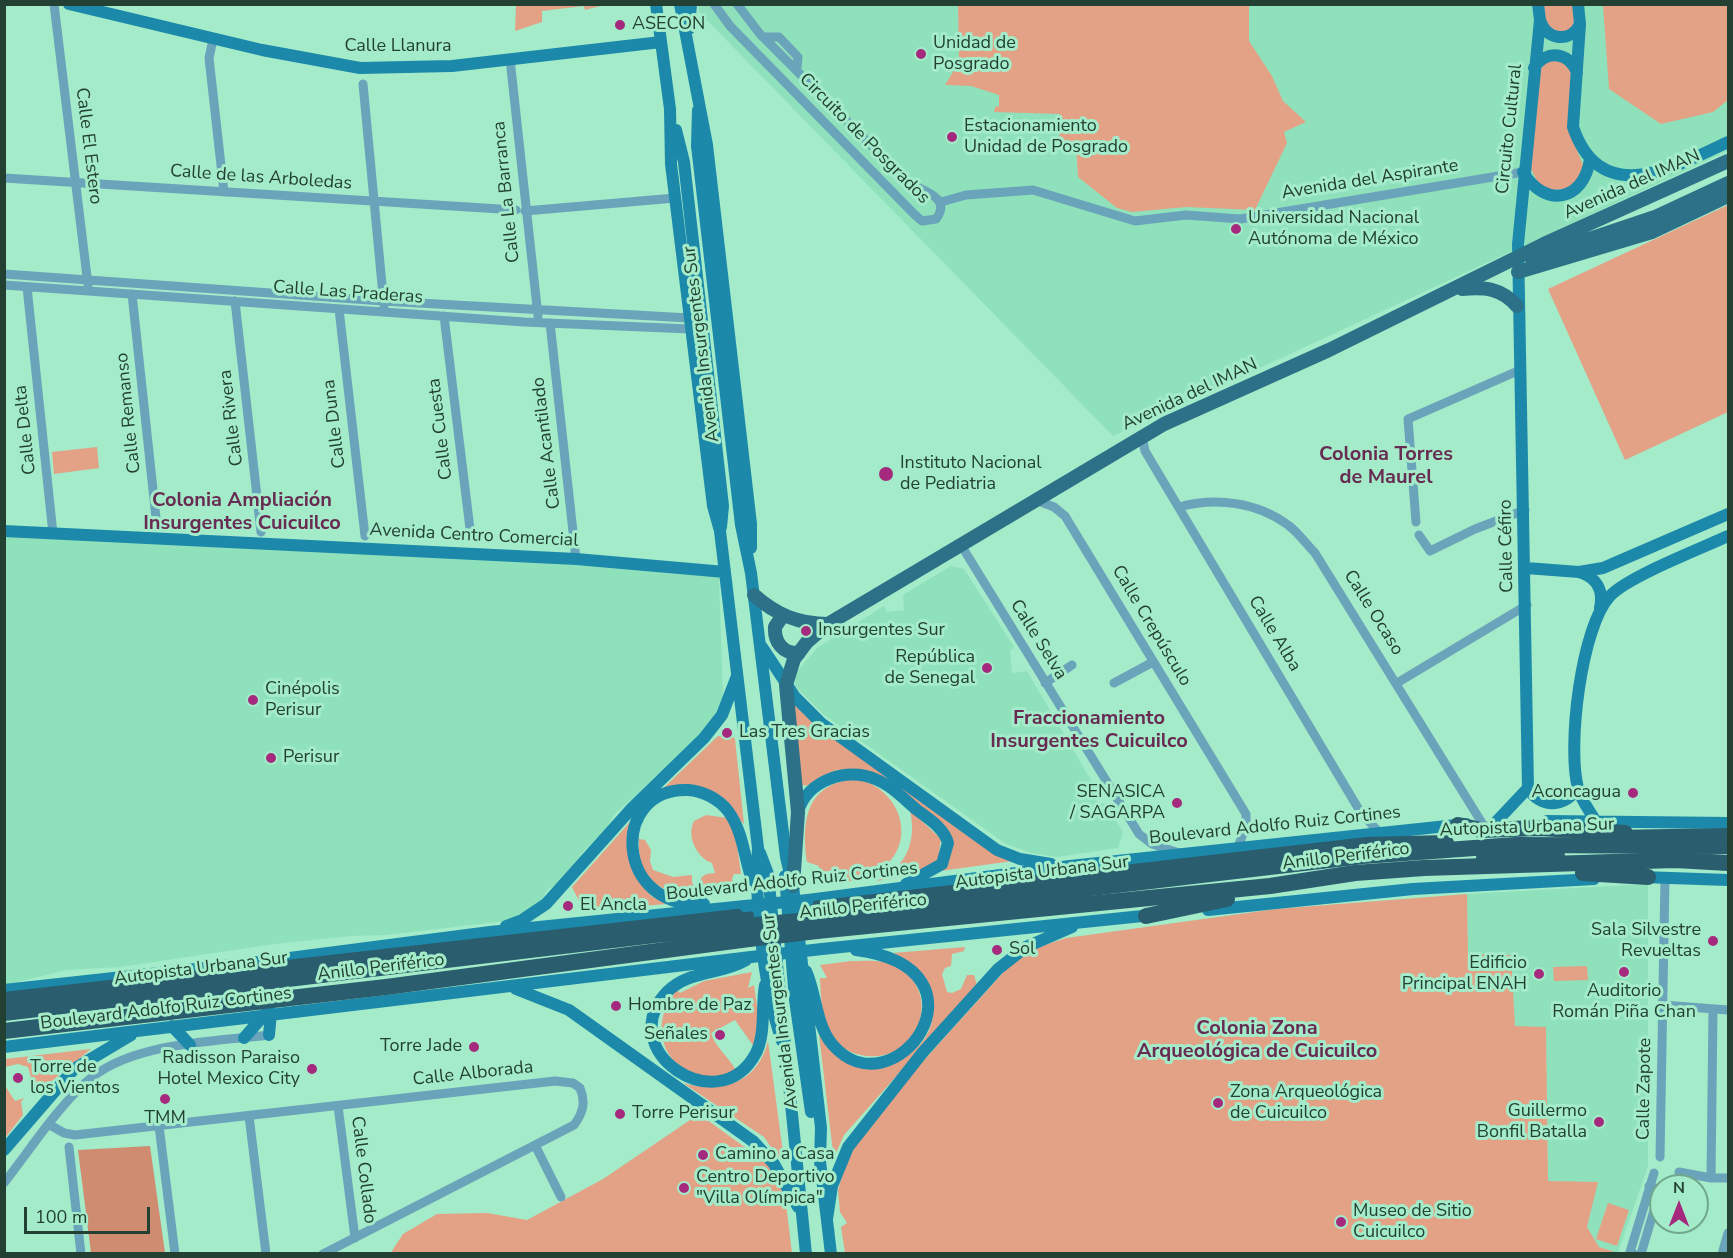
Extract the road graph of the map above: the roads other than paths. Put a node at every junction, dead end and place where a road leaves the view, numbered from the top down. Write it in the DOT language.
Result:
graph roads {
  1 [pos="54,4"];
  2 [pos="69,4"];
  3 [pos="656,4"];
  4 [pos="680,4"];
  5 [pos="691,4"];
  6 [pos="714,4"];
  7 [pos="737,4"];
  8 [pos="1538,4"];
  9 [pos="1578,4"];
  10 [pos="1540,21"];
  11 [pos="1580,24"];
  12 [pos="755,29"];
  13 [pos="740,36"];
  14 [pos="763,37"];
  15 [pos="213,39"];
  16 [pos="688,39"];
  17 [pos="661,42"];
  18 [pos="775,48"];
  19 [pos="510,59"];
  20 [pos="765,62"];
  21 [pos="796,68"];
  22 [pos="1533,69"];
  23 [pos="1578,74"];
  24 [pos="363,84"];
  25 [pos="670,109"];
  26 [pos="1728,142"];
  27 [pos="873,146"];
  28 [pos="861,159"];
  29 [pos="1590,159"];
  30 [pos="1728,161"];
  31 [pos="892,166"];
  32 [pos="1523,172"];
  33 [pos="4,178"];
  34 [pos="880,179"];
  35 [pos="76,182"];
  36 [pos="1728,183"];
  37 [pos="224,192"];
  38 [pos="1728,196"];
  39 [pos="675,198"];
  40 [pos="375,201"];
  41 [pos="941,202"];
  42 [pos="521,211"];
  43 [pos="1518,257"];
  44 [pos="1518,272"];
  45 [pos="4,274"];
  46 [pos="88,280"];
  47 [pos="4,285"];
  48 [pos="27,287"];
  49 [pos="1456,290"];
  50 [pos="89,291"];
  51 [pos="132,294"];
  52 [pos="383,301"];
  53 [pos="235,302"];
  54 [pos="1518,306"];
  55 [pos="339,309"];
  56 [pos="537,310"];
  57 [pos="384,312"];
  58 [pos="444,316"];
  59 [pos="539,322"];
  60 [pos="550,323"];
  61 [pos="690,323"];
  62 [pos="1520,370"];
  63 [pos="1136,439"];
  64 [pos="1036,500"];
  65 [pos="1179,507"];
  66 [pos="1524,510"];
  67 [pos="1728,514"];
  68 [pos="1416,522"];
  69 [pos="158,527"];
  70 [pos="1699,527"];
  71 [pos="4,531"];
  72 [pos="720,531"];
  73 [pos="261,532"];
  74 [pos="52,534"];
  75 [pos="1419,535"];
  76 [pos="1681,535"];
  77 [pos="365,536"];
  78 [pos="1728,536"];
  79 [pos="471,537"];
  80 [pos="1711,544"];
  81 [pos="961,545"];
  82 [pos="1688,554"];
  83 [pos="576,559"];
  84 [pos="1526,568"];
  85 [pos="725,572"];
  86 [pos="1579,572"];
  87 [pos="754,595"];
  88 [pos="1527,605"];
  89 [pos="1600,609"];
  90 [pos="783,615"];
  91 [pos="828,624"];
  92 [pos="760,645"];
  93 [pos="799,652"];
  94 [pos="1153,662"];
  95 [pos="1072,665"];
  96 [pos="737,675"];
  97 [pos="1045,683"];
  98 [pos="1114,683"];
  99 [pos="1397,683"];
  100 [pos="786,685"];
  101 [pos="1578,787"];
  102 [pos="1528,788"];
  103 [pos="798,812"];
  104 [pos="1595,820"];
  105 [pos="1496,822"];
  106 [pos="1482,823"];
  107 [pos="1728,823"];
  108 [pos="1458,825"];
  109 [pos="1379,832"];
  110 [pos="1728,835"];
  111 [pos="1653,837"];
  112 [pos="1728,846"];
  113 [pos="1238,847"];
  114 [pos="758,848"];
  115 [pos="1181,854"];
  116 [pos="1728,856"];
  117 [pos="786,857"];
  118 [pos="1728,863"];
  119 [pos="1070,866"];
  120 [pos="1466,867"];
  121 [pos="1354,873"];
  122 [pos="1656,877"];
  123 [pos="1728,880"];
  124 [pos="793,886"];
  125 [pos="756,891"];
  126 [pos="887,891"];
  127 [pos="811,905"];
  128 [pos="745,910"];
  129 [pos="1146,916"];
  130 [pos="1082,922"];
  131 [pos="617,930"];
  132 [pos="490,932"];
  133 [pos="468,936"];
  134 [pos="837,948"];
  135 [pos="751,957"];
  136 [pos="802,960"];
  137 [pos="251,963"];
  138 [pos="767,975"];
  139 [pos="444,980"];
  140 [pos="509,988"];
  141 [pos="4,990"];
  142 [pos="91,990"];
  143 [pos="4,1000"];
  144 [pos="360,1003"];
  145 [pos="1662,1005"];
  146 [pos="1713,1009"];
  147 [pos="1728,1010"];
  148 [pos="4,1013"];
  149 [pos="268,1014"];
  150 [pos="4,1020"];
  151 [pos="172,1026"];
  152 [pos="4,1030"];
  153 [pos="140,1030"];
  154 [pos="269,1035"];
  155 [pos="244,1038"];
  156 [pos="782,1041"];
  157 [pos="190,1045"];
  158 [pos="4,1047"];
  159 [pos="338,1106"];
  160 [pos="249,1116"];
  161 [pos="50,1125"];
  162 [pos="159,1126"];
  163 [pos="535,1145"];
  164 [pos="69,1147"];
  165 [pos="4,1150"];
  166 [pos="1660,1157"];
  167 [pos="820,1160"];
  168 [pos="1679,1172"];
  169 [pos="1711,1178"];
  170 [pos="1728,1178"];
  171 [pos="4,1183"];
  172 [pos="1649,1189"];
  173 [pos="561,1197"];
  174 [pos="802,1215"];
  175 [pos="827,1219"];
  176 [pos="1649,1227"];
  177 [pos="1728,1233"];
  178 [pos="355,1238"];
  179 [pos="81,1254"];
  180 [pos="175,1254"];
  181 [pos="266,1254"];
  182 [pos="323,1254"];
  183 [pos="806,1254"];
  184 [pos="831,1254"];
  185 [pos="1634,1254"];
  186 [pos="1641,1254"];
  187 [pos="1722,1254"];
  1 -- 35 [label="street, Calle El Estero"];
  2 -- 15 [label="main road, Calle Llanura"];
  3 -- 17 [label="main road, Avenida Insurgentes Sur"];
  4 -- 16 [label="main road, Avenida Insurgentes Sur"];
  5 -- 16 [label="main road"];
  6 -- 13 [label="street, Circuito de Posgrados"];
  7 -- 12 [label="street, Circuito de Posgrados"];
  8 -- 10 [label="main road, Circuito Cultural"];
  9 -- 11 [label="main road"];
  10 -- 11 [label="main road"];
  10 -- 22 [label="main road, Circuito Cultural"];
  11 -- 23 [label="main road"];
  12 -- 13 [label="street"];
  12 -- 14 [label="street, Circuito de Posgrados"];
  13 -- 20 [label="street, Circuito de Posgrados"];
  14 -- 18 [label="street, Circuito de Posgrados"];
  14 -- 21 [label="street"];
  15 -- 19 [label="main road, Calle Llanura"];
  15 -- 37 [label="street"];
  16 -- 87 [label="main road, Avenida Insurgentes Sur"];
  17 -- 19 [label="main road, Calle Llanura"];
  17 -- 25 [label="main road, Avenida Insurgentes Sur"];
  18 -- 20 [label="street"];
  18 -- 21 [label="street, Circuito de Posgrados"];
  19 -- 42 [label="street, Calle La Barranca"];
  20 -- 28 [label="street, Circuito de Posgrados"];
  21 -- 27 [label="street, Circuito de Posgrados"];
  22 -- 23 [label="main road"];
  22 -- 32 [label="main road, Circuito Cultural"];
  23 -- 29 [label="main road"];
  24 -- 40 [label="street"];
  25 -- 39 [label="main road, Avenida Insurgentes Sur"];
  25 -- 72 [label="main road, Avenida Insurgentes Sur"];
  26 -- 29 [label="main road"];
  27 -- 28 [label="street"];
  27 -- 31 [label="street, Circuito de Posgrados"];
  28 -- 34 [label="street, Circuito de Posgrados"];
  29 -- 32 [label="main road"];
  30 -- 43 [label="main road, Avenida del IMAN"];
  31 -- 34 [label="street"];
  31 -- 41 [label="street, Circuito de Posgrados"];
  32 -- 41 [label="street, Avenida del Aspirante"];
  32 -- 43 [label="main road, Circuito Cultural"];
  33 -- 35 [label="street, Calle de las Arboledas"];
  34 -- 41 [label="street, Circuito de Posgrados"];
  35 -- 37 [label="street, Calle de las Arboledas"];
  35 -- 46 [label="street, Calle El Estero"];
  36 -- 43 [label="main road, Avenida del IMAN"];
  37 -- 40 [label="street, Calle de las Arboledas"];
  38 -- 44 [label="main road"];
  39 -- 42 [label="street, Calle de las Arboledas"];
  39 -- 61 [label="main road, Avenida Insurgentes Sur"];
  40 -- 42 [label="street, Calle de las Arboledas"];
  40 -- 52 [label="street"];
  42 -- 56 [label="street, Calle La Barranca"];
  43 -- 44 [label="main road, Calle Céfiro"];
  43 -- 49 [label="main road, Avenida del IMAN"];
  44 -- 54 [label="main road, Calle Céfiro"];
  45 -- 46 [label="street, Calle Las Praderas"];
  46 -- 50 [label="street, Calle El Estero"];
  46 -- 52 [label="street, Calle Las Praderas"];
  47 -- 48 [label="street, Calle Las Praderas"];
  48 -- 50 [label="street, Calle Las Praderas"];
  48 -- 74 [label="street, Calle Delta"];
  49 -- 54 [label="main road"];
  49 -- 63 [label="main road, Avenida del IMAN"];
  50 -- 51 [label="street, Calle Las Praderas"];
  51 -- 53 [label="street, Calle Las Praderas"];
  51 -- 69 [label="street, Calle Remanso"];
  52 -- 56 [label="street, Calle Las Praderas"];
  52 -- 57 [label="street"];
  53 -- 55 [label="street, Calle Las Praderas"];
  53 -- 73 [label="street, Calle Rivera"];
  54 -- 62 [label="main road, Calle Céfiro"];
  55 -- 57 [label="street, Calle Las Praderas"];
  55 -- 77 [label="street, Calle Duna"];
  56 -- 59 [label="street, Calle La Barranca"];
  56 -- 61 [label="street, Calle Las Praderas"];
  57 -- 58 [label="street, Calle Las Praderas"];
  58 -- 59 [label="street, Calle Las Praderas"];
  58 -- 79 [label="street, Calle Cuesta"];
  59 -- 60 [label="street, Calle Las Praderas"];
  60 -- 61 [label="street, Calle Las Praderas"];
  60 -- 83 [label="street, Calle Acantilado"];
  61 -- 72 [label="main road, Avenida Insurgentes Sur"];
  62 -- 66 [label="main road, Calle Céfiro"];
  62 -- 68 [label="street"];
  63 -- 64 [label="main road, Avenida del IMAN"];
  63 -- 65 [label="street, Calle Alba"];
  64 -- 81 [label="main road, Avenida del IMAN"];
  64 -- 94 [label="street, Calle Crepúsculo"];
  65 -- 99 [label="street, Calle Ocaso"];
  65 -- 109 [label="street, Calle Alba"];
  66 -- 75 [label="street"];
  66 -- 84 [label="main road, Calle Céfiro"];
  67 -- 70 [label="main road"];
  70 -- 76 [label="main road"];
  70 -- 80 [label="main road"];
  71 -- 74 [label="main road, Avenida Centro Comercial"];
  72 -- 85 [label="main road, Avenida Insurgentes Sur"];
  74 -- 83 [label="main road, Avenida Centro Comercial"];
  76 -- 82 [label="main road"];
  76 -- 86 [label="main road"];
  78 -- 80 [label="main road"];
  80 -- 82 [label="main road"];
  81 -- 91 [label="main road, Avenida del IMAN"];
  81 -- 97 [label="street, Calle Selva"];
  82 -- 89 [label="main road"];
  83 -- 85 [label="main road, Avenida Centro Comercial"];
  84 -- 86 [label="main road"];
  84 -- 88 [label="main road, Calle Céfiro"];
  85 -- 96 [label="main road, Avenida Insurgentes Sur"];
  86 -- 89 [label="main road"];
  87 -- 90 [label="main road"];
  87 -- 92 [label="main road, Avenida Insurgentes Sur"];
  88 -- 99 [label="street"];
  88 -- 102 [label="main road, Calle Céfiro"];
  89 -- 101 [label="main road"];
  90 -- 91 [label="main road"];
  90 -- 93 [label="main road"];
  91 -- 93 [label="main road, Avenida del IMAN"];
  92 -- 100 [label="main road"];
  92 -- 117 [label="main road, Avenida Insurgentes Sur"];
  93 -- 100 [label="main road, Avenida del IMAN"];
  94 -- 98 [label="street"];
  94 -- 113 [label="street, Calle Crepúsculo"];
  95 -- 97 [label="street"];
  96 -- 114 [label="main road, Avenida Insurgentes Sur"];
  96 -- 132 [label="main road"];
  97 -- 115 [label="street, Calle Selva"];
  99 -- 106 [label="street, Calle Ocaso"];
  100 -- 103 [label="main road, Avenida del IMAN"];
  100 -- 119 [label="main road"];
  101 -- 102 [label="main road"];
  101 -- 104 [label="main road"];
  102 -- 105 [label="main road"];
  103 -- 124 [label="main road, Avenida del IMAN"];
  103 -- 126 [label="main road"];
  104 -- 105 [label="main road, Boulevard Adolfo Ruiz Cortines"];
  104 -- 107 [label="main road, Boulevard Adolfo Ruiz Cortines"];
  105 -- 106 [label="main road, Boulevard Adolfo Ruiz Cortines"];
  106 -- 108 [label="main road, Boulevard Adolfo Ruiz Cortines"];
  108 -- 109 [label="main road, Boulevard Adolfo Ruiz Cortines"];
  108 -- 111 [label="highway"];
  109 -- 113 [label="main road, Boulevard Adolfo Ruiz Cortines"];
  110 -- 111 [label="highway, Anillo Periférico"];
  111 -- 127 [label="highway, Anillo Periférico"];
  112 -- 148 [label="highway, Autopista Urbana Sur, bridge"];
  113 -- 115 [label="main road, Boulevard Adolfo Ruiz Cortines"];
  114 -- 125 [label="main road, Avenida Insurgentes Sur"];
  114 -- 156 [label="main road, Avenida Insurgentes Sur"];
  115 -- 119 [label="main road, Boulevard Adolfo Ruiz Cortines"];
  116 -- 150 [label="highway, Autopista Urbana Sur, bridge"];
  117 -- 124 [label="main road, Avenida Insurgentes Sur"];
  117 -- 167 [label="main road, Avenida Insurgentes Sur"];
  118 -- 120 [label="highway, Anillo Periférico"];
  119 -- 126 [label="main road, Boulevard Adolfo Ruiz Cortines"];
  120 -- 121 [label="highway, Anillo Periférico"];
  120 -- 122 [label="highway"];
  121 -- 129 [label="highway"];
  121 -- 139 [label="highway, Anillo Periférico, bridge"];
  122 -- 123 [label="main road, Boulevard Adolfo Ruiz Cortines"];
  122 -- 129 [label="main road, Boulevard Adolfo Ruiz Cortines"];
  122 -- 145 [label="street, Calle Zapote"];
  124 -- 136 [label="main road, Avenida Insurgentes Sur"];
  125 -- 128 [label="main road"];
  125 -- 138 [label="main road, Avenida Insurgentes Sur"];
  126 -- 127 [label="main road, Boulevard Adolfo Ruiz Cortines"];
  127 -- 128 [label="highway, Anillo Periférico"];
  128 -- 131 [label="highway, Anillo Periférico"];
  128 -- 132 [label="main road, Boulevard Adolfo Ruiz Cortines"];
  129 -- 130 [label="main road, Boulevard Adolfo Ruiz Cortines"];
  130 -- 134 [label="main road, Boulevard Adolfo Ruiz Cortines"];
  130 -- 175 [label="main road"];
  131 -- 133 [label="highway"];
  131 -- 142 [label="highway, Anillo Periférico"];
  132 -- 133 [label="main road, Boulevard Adolfo Ruiz Cortines"];
  133 -- 137 [label="main road, Boulevard Adolfo Ruiz Cortines"];
  134 -- 135 [label="main road, Boulevard Adolfo Ruiz Cortines, bridge"];
  134 -- 136 [label="main road"];
  135 -- 138 [label="main road"];
  135 -- 140 [label="main road, Boulevard Adolfo Ruiz Cortines"];
  136 -- 167 [label="main road, Avenida Insurgentes Sur"];
  137 -- 141 [label="main road, Boulevard Adolfo Ruiz Cortines"];
  137 -- 142 [label="highway"];
  138 -- 156 [label="main road, Avenida Insurgentes Sur"];
  139 -- 144 [label="highway"];
  139 -- 152 [label="highway, Anillo Periférico"];
  140 -- 144 [label="main road, Boulevard Adolfo Ruiz Cortines"];
  140 -- 174 [label="main road"];
  142 -- 143 [label="highway, Anillo Periférico"];
  144 -- 149 [label="main road, Boulevard Adolfo Ruiz Cortines"];
  145 -- 146 [label="street"];
  145 -- 166 [label="street, Calle Zapote"];
  146 -- 147 [label="street"];
  146 -- 169 [label="street"];
  149 -- 151 [label="main road, Boulevard Adolfo Ruiz Cortines"];
  149 -- 154 [label="main road"];
  149 -- 155 [label="main road"];
  151 -- 153 [label="main road, Boulevard Adolfo Ruiz Cortines"];
  151 -- 157 [label="main road"];
  153 -- 158 [label="main road, Boulevard Adolfo Ruiz Cortines"];
  153 -- 165 [label="main road"];
  154 -- 155 [label="street"];
  155 -- 157 [label="street"];
  156 -- 174 [label="main road, Avenida Insurgentes Sur"];
  157 -- 161 [label="street"];
  159 -- 160 [label="street, Calle Alborada"];
  159 -- 163 [label="street, Calle Alborada"];
  159 -- 178 [label="street, Calle Collado"];
  160 -- 162 [label="street, Calle Alborada"];
  160 -- 181 [label="street"];
  161 -- 162 [label="street, Calle Alborada"];
  161 -- 171 [label="street"];
  162 -- 180 [label="street"];
  163 -- 173 [label="street"];
  163 -- 178 [label="street, Calle Alborada"];
  164 -- 179 [label="street"];
  167 -- 175 [label="main road, Avenida Insurgentes Sur"];
  168 -- 169 [label="street"];
  169 -- 170 [label="street"];
  172 -- 185 [label="street"];
  174 -- 183 [label="main road, Avenida Insurgentes Sur"];
  175 -- 184 [label="main road, Avenida Insurgentes Sur"];
  176 -- 186 [label="street"];
  177 -- 187 [label="street"];
  178 -- 182 [label="street, Calle Alborada"];
}
